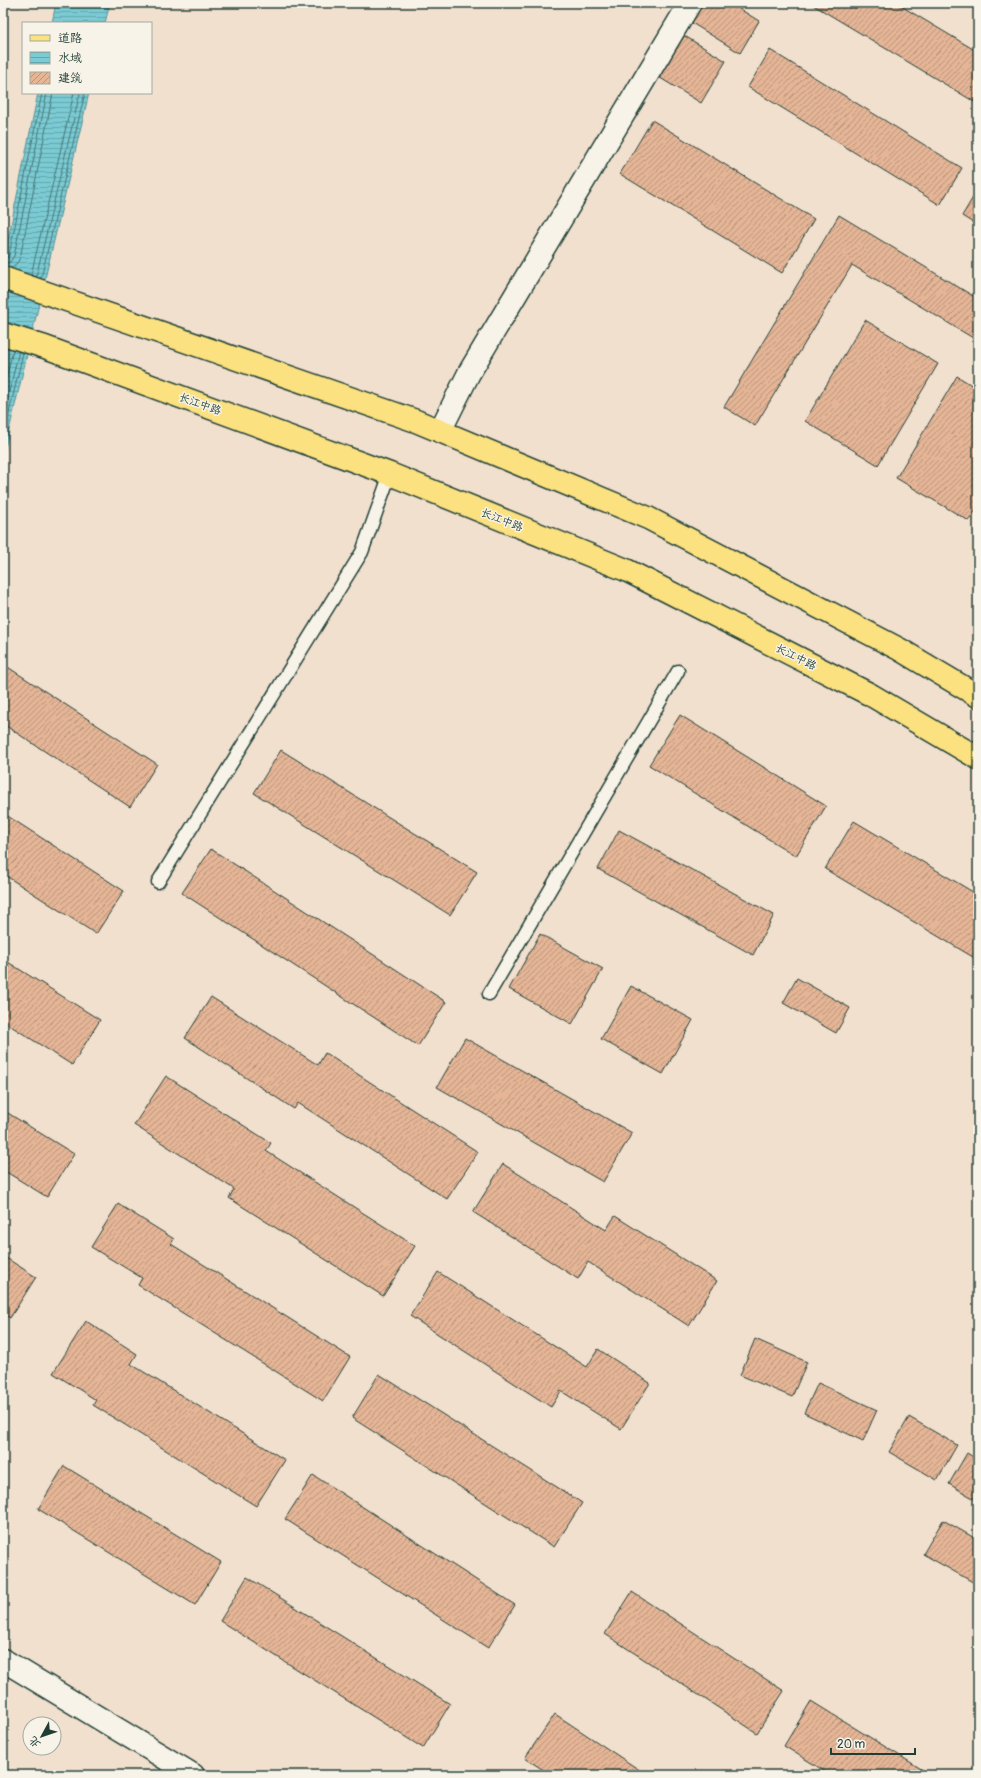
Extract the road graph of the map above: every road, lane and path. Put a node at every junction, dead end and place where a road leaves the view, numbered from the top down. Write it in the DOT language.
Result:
graph roads {
  1 [pos="690,3"];
  2 [pos="3,278"];
  3 [pos="3,334"];
  4 [pos="440,431"];
  5 [pos="390,474"];
  6 [pos="678,671"];
  7 [pos="978,696"];
  8 [pos="978,758"];
  9 [pos="158,882"];
  10 [pos="489,994"];
  11 [pos="3,1660"];
  12 [pos="193,1775"];
  1 -- 4 [label="street"];
  2 -- 4 [label="main road"];
  3 -- 5 [label="main road, 长江中路"];
  4 -- 7 [label="main road"];
  5 -- 8 [label="main road, 长江中路"];
  5 -- 9 [label="lane"];
  6 -- 10 [label="lane"];
  11 -- 12 [label="street"];
}
